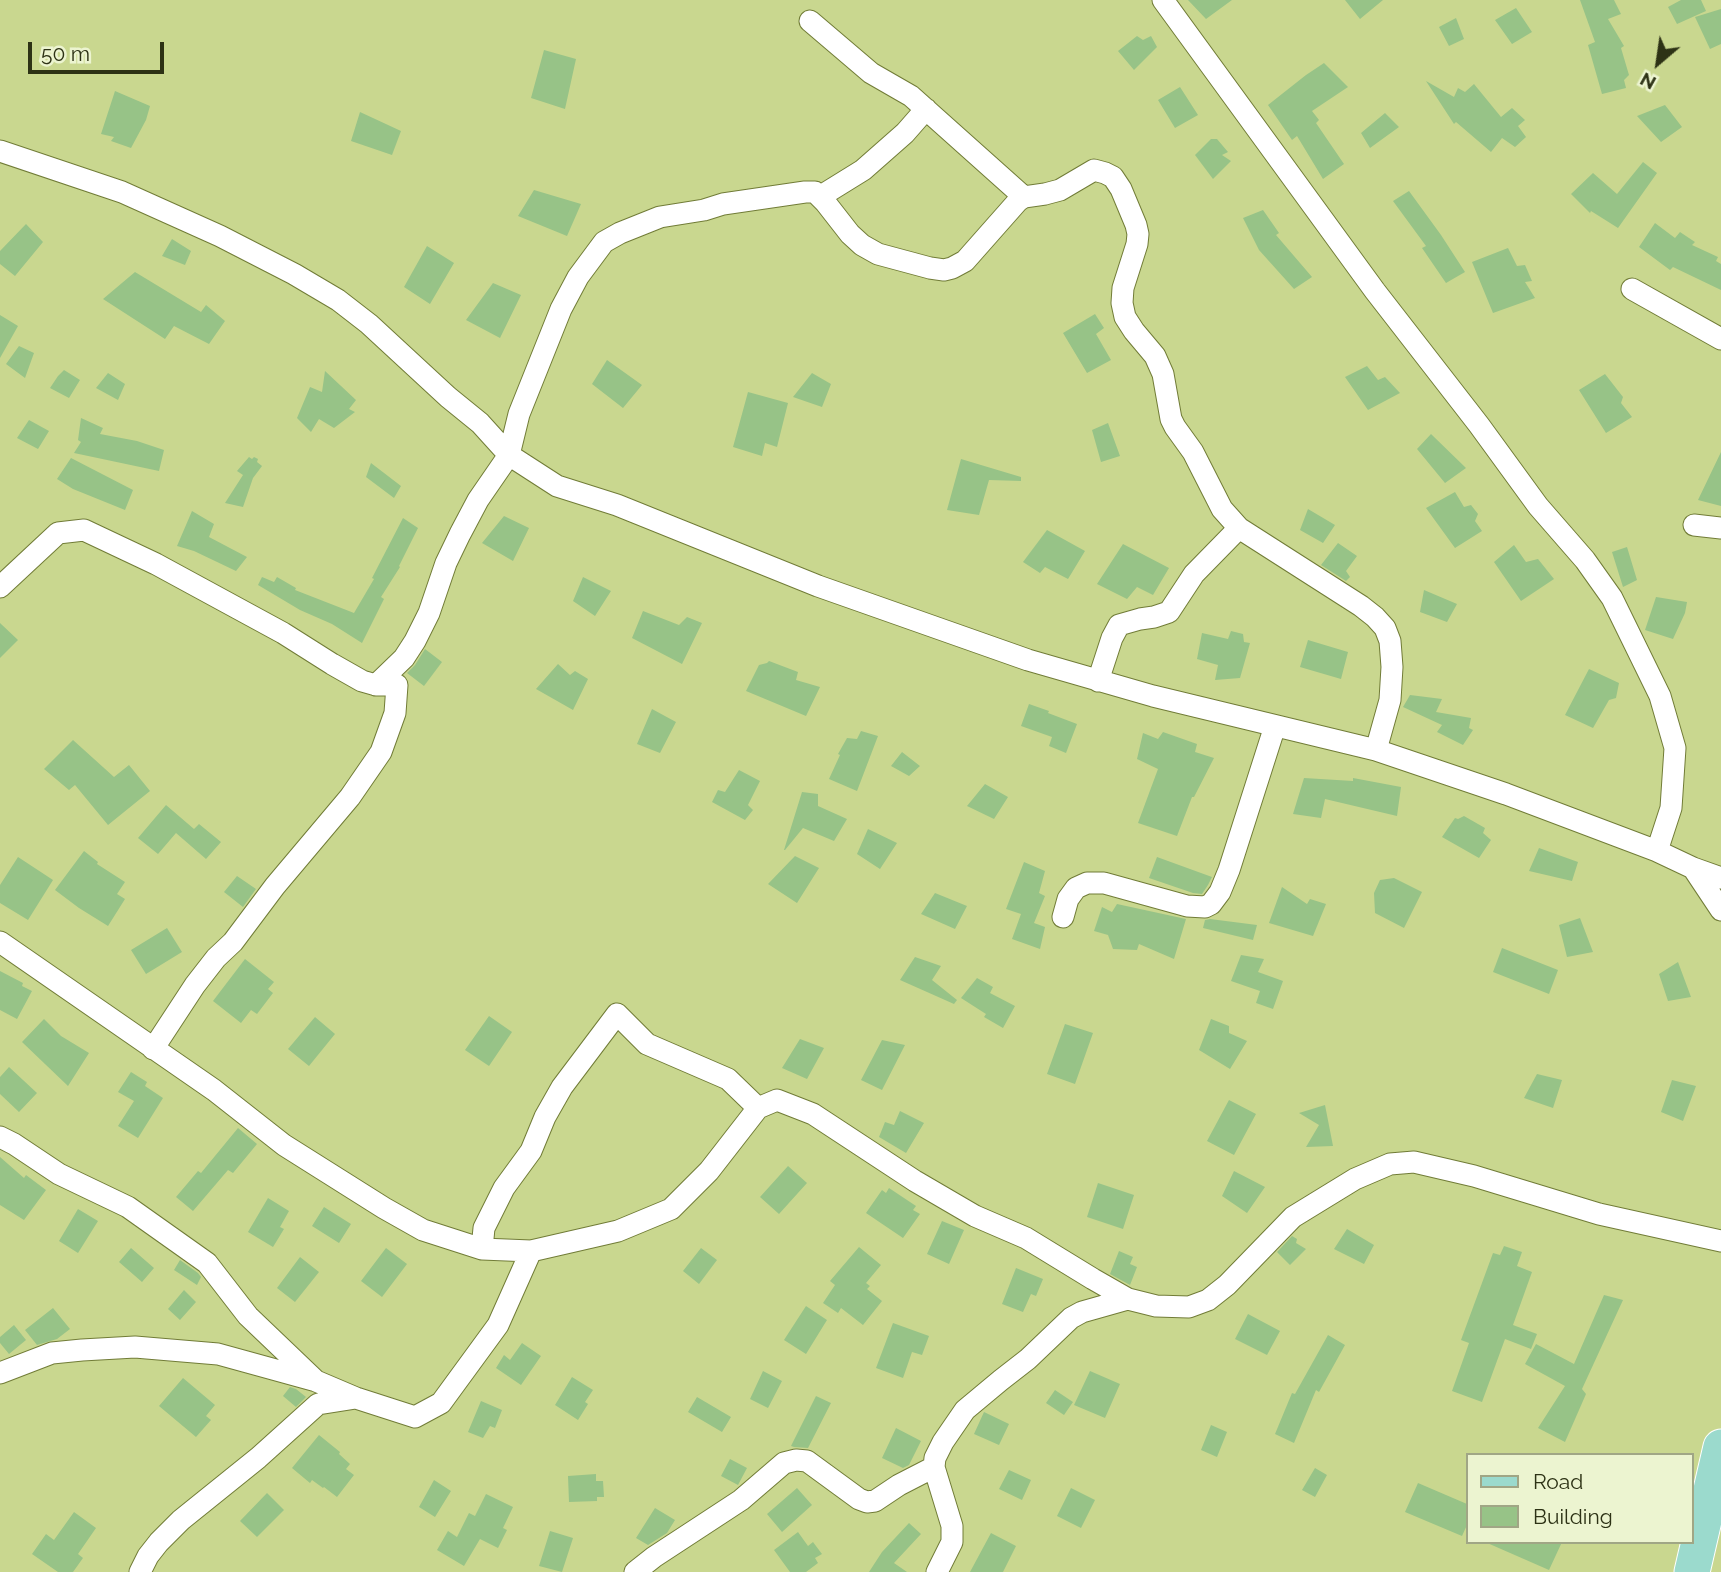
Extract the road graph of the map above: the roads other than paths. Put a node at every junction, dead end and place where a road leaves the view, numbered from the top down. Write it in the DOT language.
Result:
graph roads {
  1 [pos="1163,0"];
  2 [pos="810,21"];
  3 [pos="926,109"];
  4 [pos="0,151"];
  5 [pos="821,196"];
  6 [pos="1024,197"];
  7 [pos="1632,289"];
  8 [pos="1721,339"];
  9 [pos="509,455"];
  10 [pos="1694,525"];
  11 [pos="1239,528"];
  12 [pos="1721,528"];
  13 [pos="0,587"];
  14 [pos="1098,681"];
  15 [pos="386,685"];
  16 [pos="1275,726"];
  17 [pos="1376,750"];
  18 [pos="1657,851"];
  19 [pos="1693,868"];
  20 [pos="1721,878"];
  21 [pos="1721,910"];
  22 [pos="1063,917"];
  23 [pos="0,942"];
  24 [pos="153,1049"];
  25 [pos="758,1108"];
  26 [pos="0,1137"];
  27 [pos="1721,1241"];
  28 [pos="482,1249"];
  29 [pos="531,1251"];
  30 [pos="1128,1298"];
  31 [pos="0,1373"];
  32 [pos="316,1381"];
  33 [pos="356,1398"];
  34 [pos="1721,1447"];
  35 [pos="934,1467"];
  36 [pos="140,1572"];
  37 [pos="635,1572"];
  38 [pos="937,1572"];
  39 [pos="1692,1572"];
  1 -- 18 [label="street"];
  2 -- 3 [label="street"];
  3 -- 5 [label="street"];
  3 -- 6 [label="street"];
  4 -- 9 [label="street"];
  5 -- 6 [label="street"];
  5 -- 9 [label="street"];
  6 -- 11 [label="street"];
  7 -- 8 [label="street"];
  9 -- 14 [label="street"];
  9 -- 15 [label="street"];
  10 -- 12 [label="street"];
  11 -- 14 [label="street"];
  11 -- 17 [label="street"];
  13 -- 15 [label="street"];
  14 -- 16 [label="street"];
  15 -- 24 [label="street"];
  16 -- 17 [label="street"];
  16 -- 22 [label="street"];
  17 -- 18 [label="street"];
  18 -- 19 [label="street"];
  19 -- 20 [label="street"];
  19 -- 21 [label="street"];
  23 -- 24 [label="street"];
  24 -- 28 [label="street"];
  25 -- 28 [label="street"];
  25 -- 29 [label="street"];
  25 -- 30 [label="street"];
  26 -- 32 [label="street"];
  27 -- 30 [label="street"];
  28 -- 29 [label="street"];
  29 -- 33 [label="street"];
  30 -- 35 [label="street"];
  31 -- 32 [label="street"];
  32 -- 33 [label="street"];
  33 -- 36 [label="street"];
  34 -- 39 [label="main road"];
  35 -- 37 [label="street"];
  35 -- 38 [label="street"];
}
